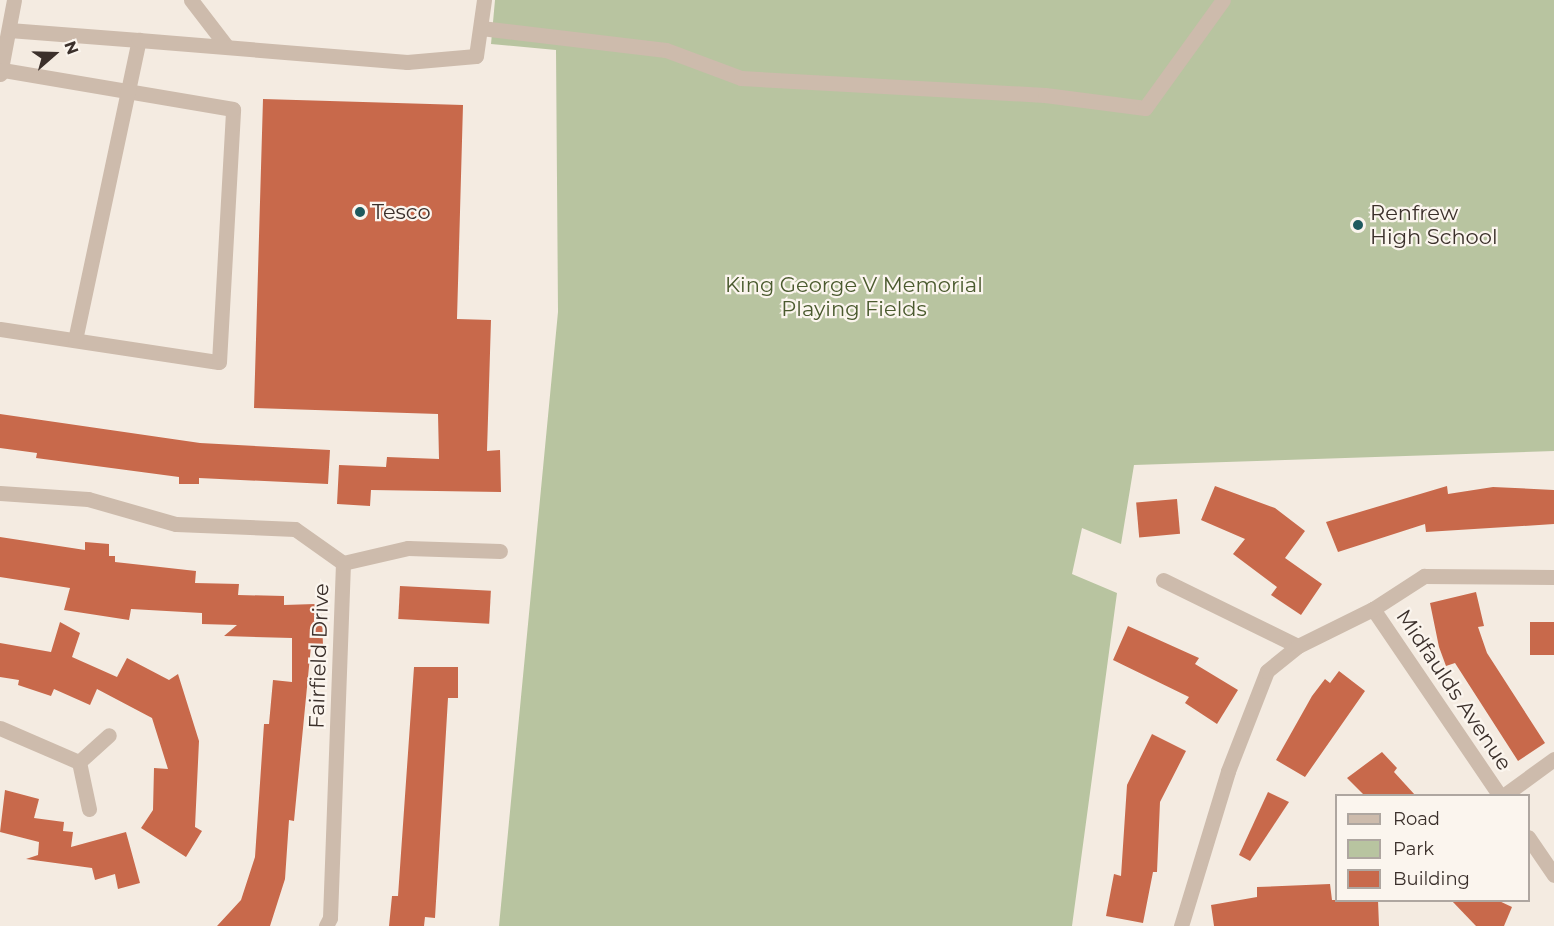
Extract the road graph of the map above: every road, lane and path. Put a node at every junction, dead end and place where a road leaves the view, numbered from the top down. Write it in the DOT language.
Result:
graph roads {
  1 [pos="15,0"];
  2 [pos="191,0"];
  3 [pos="484,0"];
  4 [pos="1223,0"];
  5 [pos="481,28"];
  6 [pos="9,30"];
  7 [pos="139,40"];
  8 [pos="227,47"];
  9 [pos="1,72"];
  10 [pos="129,94"];
  11 [pos="0,329"];
  12 [pos="75,340"];
  13 [pos="0,493"];
  14 [pos="500,551"];
  15 [pos="343,563"];
  16 [pos="1554,578"];
  17 [pos="1163,580"];
  18 [pos="1372,609"];
  19 [pos="1298,646"];
  20 [pos="0,728"];
  21 [pos="109,735"];
  22 [pos="1554,759"];
  23 [pos="79,762"];
  24 [pos="1501,794"];
  25 [pos="1503,794"];
  26 [pos="89,809"];
  27 [pos="1530,840"];
  28 [pos="1554,875"];
  29 [pos="326,926"];
  30 [pos="1181,926"];
  1 -- 6 [label="street"];
  2 -- 8 [label="street"];
  3 -- 5 [label="street"];
  4 -- 5 [label="street"];
  5 -- 8 [label="street"];
  6 -- 7 [label="street"];
  6 -- 9 [label="street"];
  7 -- 8 [label="street"];
  7 -- 10 [label="street"];
  9 -- 10 [label="street"];
  10 -- 12 [label="street"];
  10 -- 12 [label="street"];
  11 -- 12 [label="street"];
  13 -- 15 [label="street, Fairfield Drive"];
  14 -- 15 [label="street"];
  15 -- 29 [label="street, Fairfield Drive"];
  16 -- 18 [label="street"];
  17 -- 19 [label="street"];
  18 -- 19 [label="street"];
  18 -- 24 [label="street, Midfaulds Avenue"];
  19 -- 30 [label="street"];
  20 -- 23 [label="street"];
  21 -- 23 [label="street"];
  22 -- 25 [label="street"];
  23 -- 26 [label="street"];
  27 -- 28 [label="street"];
}
